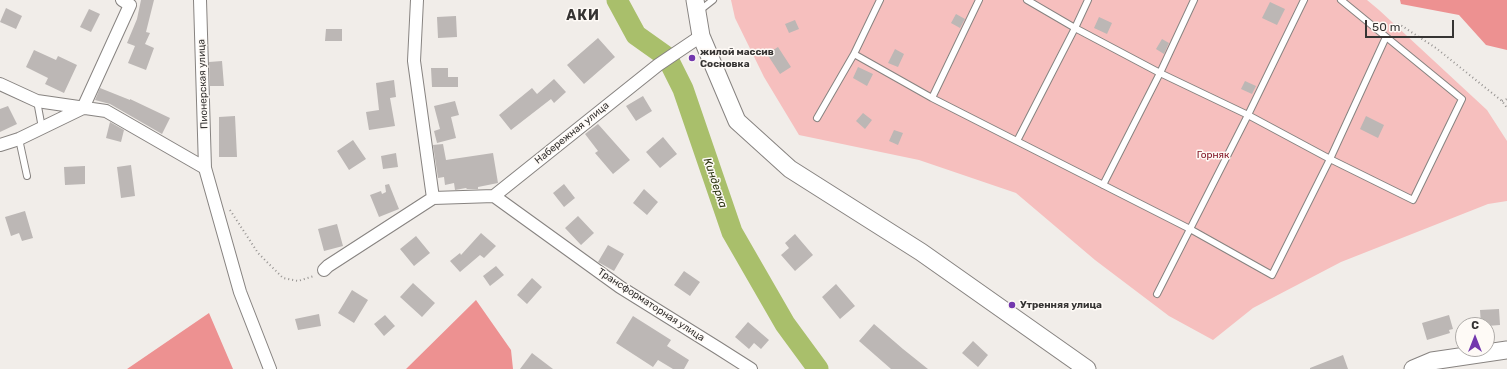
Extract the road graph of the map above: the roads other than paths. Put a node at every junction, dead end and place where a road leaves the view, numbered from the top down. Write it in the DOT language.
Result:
graph roads {
  1 [pos="122,0"];
  2 [pos="200,0"];
  3 [pos="417,0"];
  4 [pos="713,0"];
  5 [pos="880,0"];
  6 [pos="979,0"];
  7 [pos="1028,0"];
  8 [pos="1088,0"];
  9 [pos="1194,0"];
  10 [pos="1304,0"];
  11 [pos="1341,0"];
  12 [pos="696,7"];
  13 [pos="1075,28"];
  14 [pos="701,36"];
  15 [pos="1386,37"];
  16 [pos="854,54"];
  17 [pos="1160,73"];
  18 [pos="0,84"];
  19 [pos="932,98"];
  20 [pos="37,101"];
  21 [pos="83,108"];
  22 [pos="1248,116"];
  23 [pos="817,118"];
  24 [pos="42,128"];
  25 [pos="19,139"];
  26 [pos="1017,141"];
  27 [pos="0,145"];
  28 [pos="1330,159"];
  29 [pos="205,168"];
  30 [pos="27,176"];
  31 [pos="1103,185"];
  32 [pos="494,196"];
  33 [pos="433,198"];
  34 [pos="1190,229"];
  35 [pos="324,270"];
  36 [pos="1157,294"];
  37 [pos="1507,350"];
  38 [pos="270,369"];
  39 [pos="751,369"];
  40 [pos="1087,369"];
  41 [pos="1413,369"];
  1 -- 21 [label="street"];
  2 -- 29 [label="street, Пионерская улица"];
  3 -- 33 [label="street"];
  4 -- 12 [label="lane"];
  5 -- 16 [label="lane"];
  6 -- 19 [label="lane"];
  7 -- 13 [label="lane"];
  8 -- 13 [label="lane"];
  9 -- 17 [label="lane"];
  10 -- 22 [label="lane"];
  11 -- 15 [label="lane"];
  12 -- 14 [label="street"];
  13 -- 17 [label="lane"];
  13 -- 26 [label="lane"];
  14 -- 32 [label="street, Набережная улица"];
  14 -- 40 [label="street"];
  15 -- 28 [label="lane"];
  15 -- 28 [label="lane"];
  16 -- 19 [label="lane"];
  16 -- 23 [label="lane"];
  17 -- 22 [label="lane"];
  17 -- 31 [label="lane"];
  18 -- 20 [label="street"];
  19 -- 26 [label="lane"];
  20 -- 21 [label="street"];
  20 -- 24 [label="lane"];
  21 -- 24 [label="street"];
  21 -- 29 [label="street"];
  22 -- 28 [label="lane"];
  22 -- 34 [label="lane"];
  24 -- 25 [label="street"];
  25 -- 27 [label="street"];
  25 -- 30 [label="lane"];
  26 -- 31 [label="lane"];
  28 -- 34 [label="lane"];
  29 -- 38 [label="street, Пионерская улица"];
  31 -- 34 [label="lane"];
  32 -- 33 [label="street"];
  32 -- 39 [label="street, Трансформаторная улица"];
  33 -- 35 [label="street"];
  34 -- 36 [label="lane"];
  37 -- 41 [label="street"];
}
